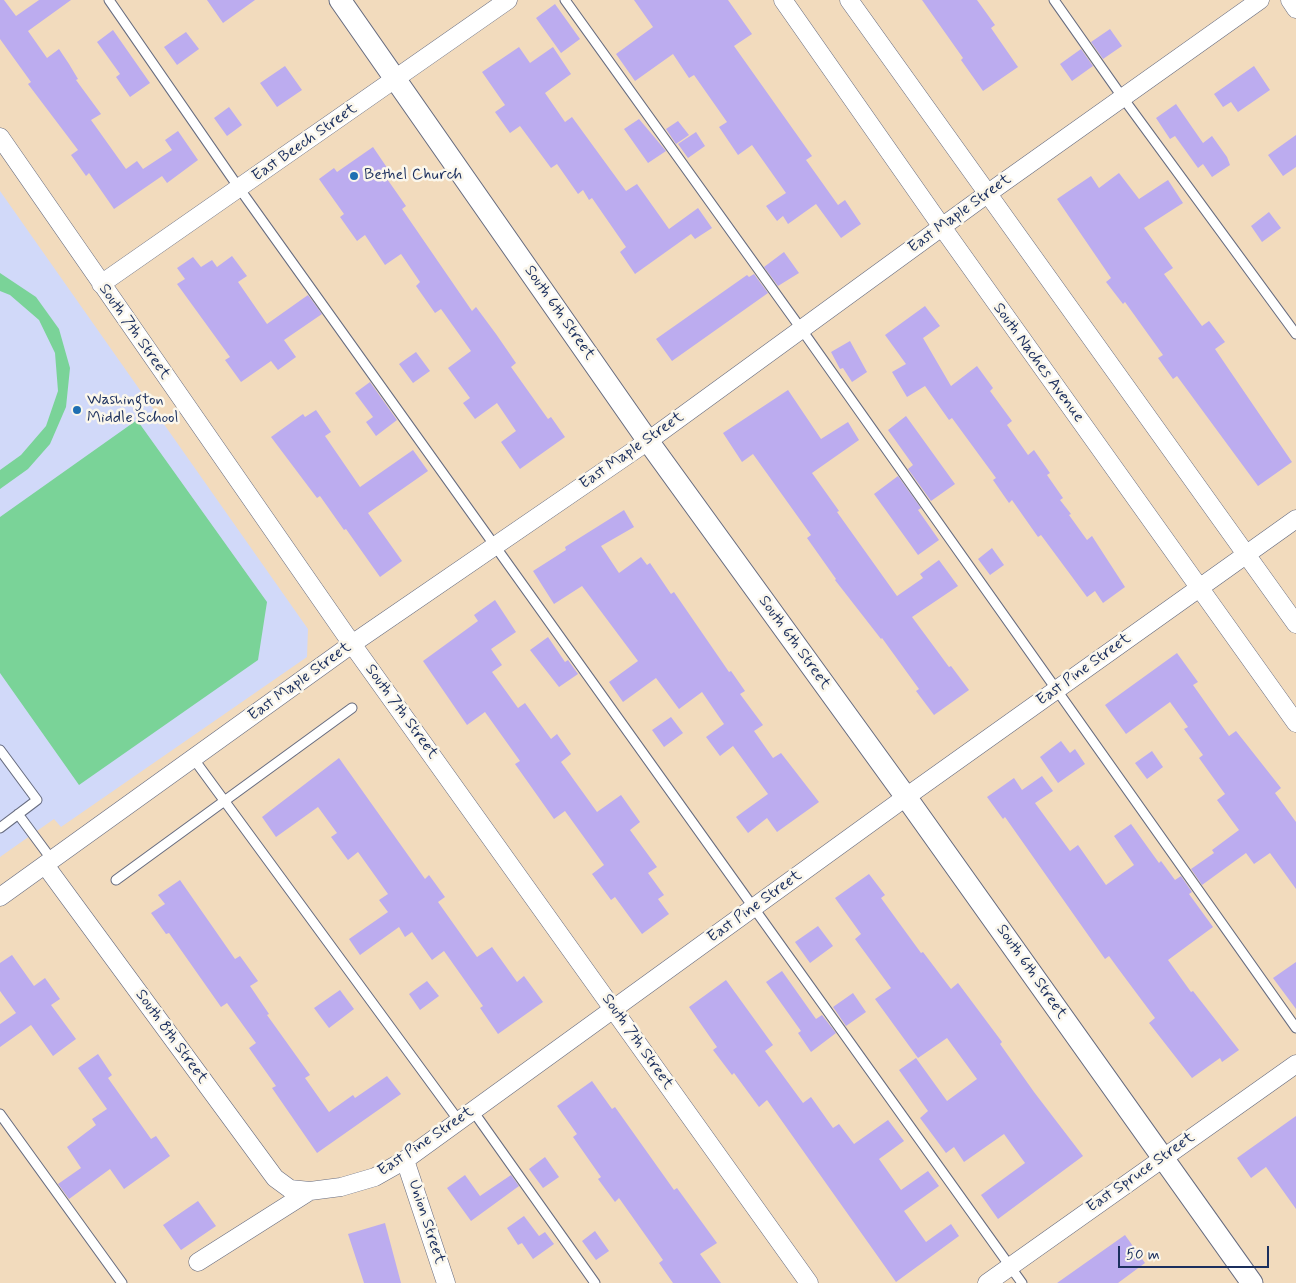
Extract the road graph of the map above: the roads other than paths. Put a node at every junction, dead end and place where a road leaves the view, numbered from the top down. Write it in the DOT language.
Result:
graph roads {
  1 [pos="109,0"];
  2 [pos="340,0"];
  3 [pos="508,0"];
  4 [pos="565,0"];
  5 [pos="783,0"];
  6 [pos="849,0"];
  7 [pos="1054,0"];
  8 [pos="1260,0"];
  9 [pos="1290,0"];
  10 [pos="1296,9"];
  11 [pos="396,80"];
  12 [pos="1122,98"];
  13 [pos="2,146"];
  14 [pos="239,188"];
  15 [pos="987,194"];
  16 [pos="942,228"];
  17 [pos="101,284"];
  18 [pos="802,330"];
  19 [pos="1296,334"];
  20 [pos="648,441"];
  21 [pos="1296,519"];
  22 [pos="496,546"];
  23 [pos="1247,554"];
  24 [pos="1199,588"];
  25 [pos="1296,624"];
  26 [pos="352,644"];
  27 [pos="1056,690"];
  28 [pos="352,708"];
  29 [pos="1296,723"];
  30 [pos="0,750"];
  31 [pos="193,758"];
  32 [pos="906,797"];
  33 [pos="225,801"];
  34 [pos="18,814"];
  35 [pos="0,828"];
  36 [pos="48,862"];
  37 [pos="116,880"];
  38 [pos="0,897"];
  39 [pos="754,908"];
  40 [pos="614,1009"];
  41 [pos="1296,1028"];
  42 [pos="1296,1064"];
  43 [pos="473,1111"];
  44 [pos="0,1114"];
  45 [pos="458,1121"];
  46 [pos="1163,1157"];
  47 [pos="405,1160"];
  48 [pos="310,1192"];
  49 [pos="198,1262"];
  50 [pos="1010,1266"];
  51 [pos="122,1283"];
  52 [pos="446,1283"];
  53 [pos="595,1283"];
  54 [pos="809,1283"];
  55 [pos="986,1283"];
  56 [pos="1022,1283"];
  57 [pos="1252,1283"];
  1 -- 14 [label="lane"];
  2 -- 11 [label="street, South 6th Street"];
  3 -- 11 [label="street, East Beech Street"];
  4 -- 18 [label="lane"];
  5 -- 16 [label="street, South Naches Avenue"];
  6 -- 15 [label="street"];
  7 -- 12 [label="lane"];
  8 -- 12 [label="street, East Maple Street"];
  9 -- 10 [label="street"];
  11 -- 14 [label="street, East Beech Street"];
  11 -- 20 [label="street, South 6th Street"];
  12 -- 15 [label="street, East Maple Street"];
  12 -- 19 [label="lane"];
  13 -- 17 [label="street, South 7th Street"];
  14 -- 17 [label="street, East Beech Street"];
  14 -- 22 [label="lane"];
  15 -- 16 [label="street, East Maple Street"];
  15 -- 23 [label="street"];
  16 -- 18 [label="street, East Maple Street"];
  16 -- 24 [label="street, South Naches Avenue"];
  17 -- 26 [label="street, South 7th Street"];
  18 -- 20 [label="street, East Maple Street"];
  18 -- 27 [label="lane"];
  20 -- 22 [label="street, East Maple Street"];
  20 -- 32 [label="street, South 6th Street"];
  21 -- 23 [label="street, East Pine Street"];
  22 -- 26 [label="street, East Maple Street"];
  22 -- 39 [label="lane"];
  23 -- 24 [label="street, East Pine Street"];
  23 -- 25 [label="street"];
  24 -- 27 [label="street, East Pine Street"];
  24 -- 29 [label="street, South Naches Avenue"];
  26 -- 31 [label="street, East Maple Street"];
  26 -- 40 [label="street, South 7th Street"];
  27 -- 32 [label="street, East Pine Street"];
  27 -- 41 [label="lane"];
  28 -- 33 [label="lane"];
  30 -- 34 [label="lane"];
  31 -- 33 [label="lane"];
  31 -- 36 [label="street, East Maple Street"];
  32 -- 39 [label="street, East Pine Street"];
  32 -- 46 [label="street, South 6th Street"];
  33 -- 37 [label="lane"];
  33 -- 45 [label="lane"];
  34 -- 35 [label="lane"];
  34 -- 36 [label="lane"];
  36 -- 38 [label="street, East Maple Street"];
  36 -- 48 [label="street, South 8th Street"];
  39 -- 40 [label="street, East Pine Street"];
  39 -- 50 [label="lane"];
  40 -- 43 [label="street, East Pine Street"];
  40 -- 54 [label="street, South 7th Street"];
  42 -- 46 [label="street, East Spruce Street"];
  43 -- 45 [label="street, East Pine Street"];
  43 -- 53 [label="lane"];
  44 -- 51 [label="lane"];
  45 -- 47 [label="street, East Pine Street"];
  46 -- 50 [label="street, East Spruce Street"];
  46 -- 57 [label="street, South 6th Street"];
  47 -- 48 [label="street, East Pine Street"];
  47 -- 52 [label="street, Union Street"];
  48 -- 49 [label="street, East Pine Street"];
  50 -- 55 [label="street, East Spruce Street"];
  50 -- 56 [label="lane"];
}
